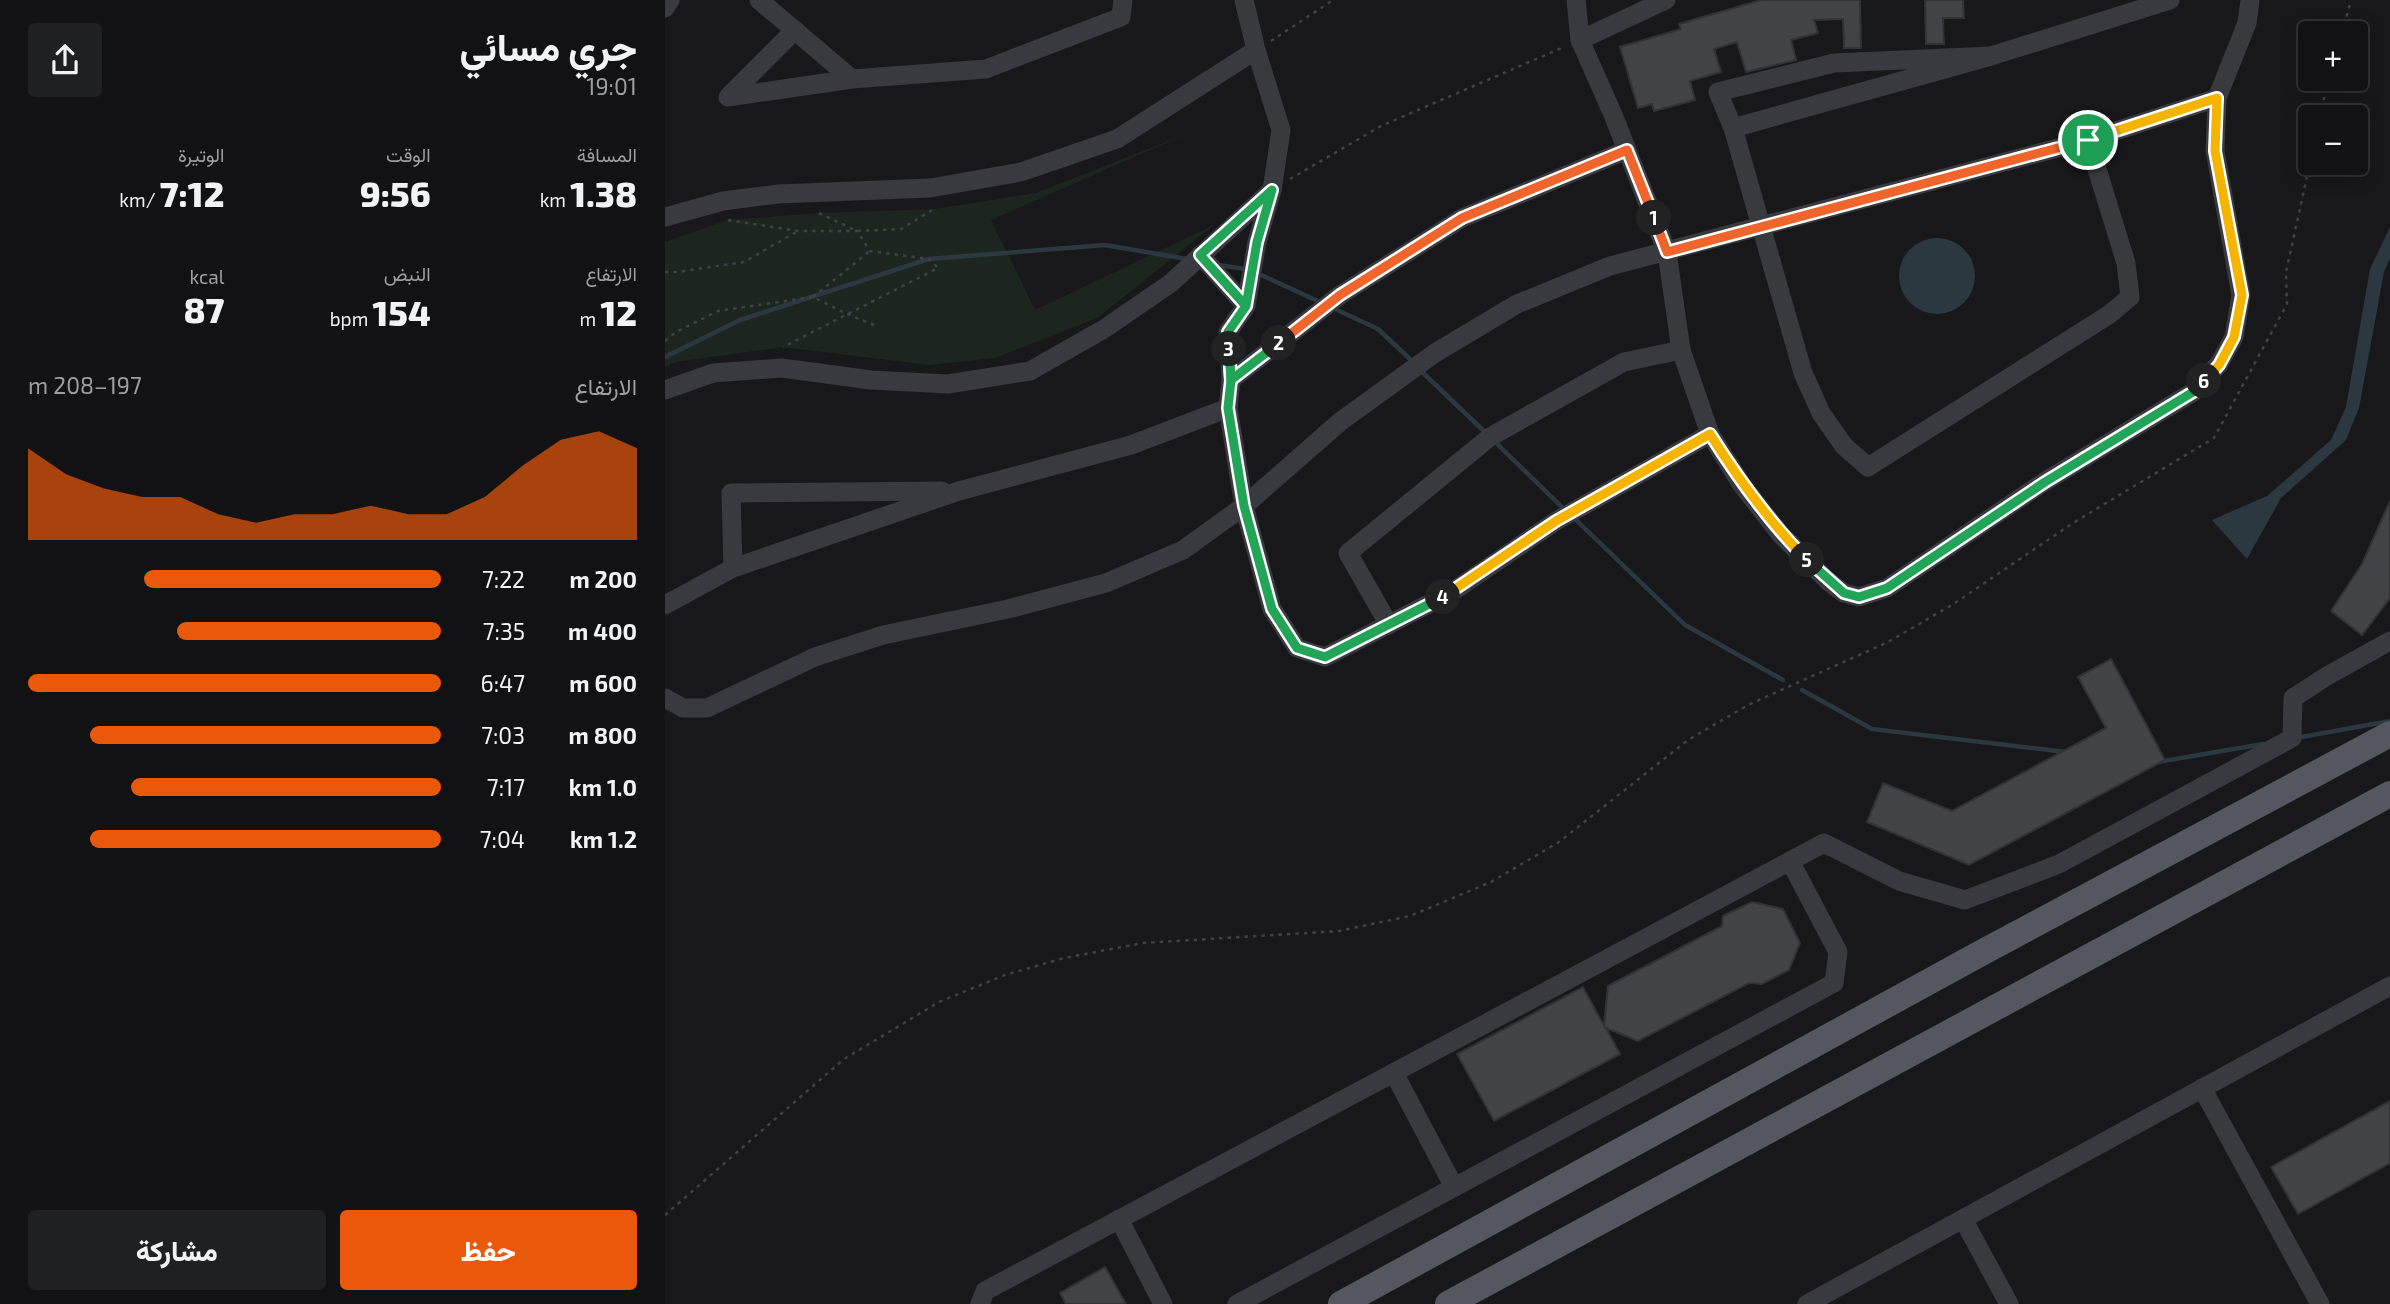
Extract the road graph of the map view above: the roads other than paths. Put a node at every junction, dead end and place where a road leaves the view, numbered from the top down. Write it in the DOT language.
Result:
graph roads {
  1 [pos="670,0"];
  2 [pos="759,0"];
  3 [pos="1123,0"];
  4 [pos="1244,0"];
  5 [pos="1576,0"];
  6 [pos="1666,0"];
  7 [pos="2169,0"];
  8 [pos="2250,0"];
  9 [pos="665,8"];
  10 [pos="795,30"];
  11 [pos="1580,40"];
  12 [pos="1256,50"];
  13 [pos="1991,56"];
  14 [pos="852,79"];
  15 [pos="2217,98"];
  16 [pos="1733,128"];
  17 [pos="2088,140"];
  18 [pos="1627,150"];
  19 [pos="1272,190"];
  20 [pos="665,217"];
  21 [pos="1763,227"];
  22 [pos="1667,252"];
  23 [pos="1200,255"];
  24 [pos="1246,306"];
  25 [pos="1681,350"];
  26 [pos="1231,380"];
  27 [pos="665,390"];
  28 [pos="1228,408"];
  29 [pos="1710,434"];
  30 [pos="959,491"];
  31 [pos="1244,506"];
  32 [pos="733,568"];
  33 [pos="665,605"];
  34 [pos="1389,625"];
  35 [pos="2390,641"];
  36 [pos="665,698"];
  37 [pos="2390,734"];
  38 [pos="2390,794"];
  39 [pos="1790,861"];
  40 [pos="2390,986"];
  41 [pos="1394,1073"];
  42 [pos="2202,1088"];
  43 [pos="1454,1188"];
  44 [pos="1119,1219"];
  45 [pos="1963,1219"];
  46 [pos="980,1304"];
  47 [pos="1163,1304"];
  48 [pos="1237,1304"];
  49 [pos="1341,1304"];
  50 [pos="1448,1304"];
  51 [pos="1807,1304"];
  52 [pos="2009,1304"];
  53 [pos="2320,1304"];
  1 -- 9 [label="street"];
  2 -- 10 [label="street"];
  3 -- 14 [label="street"];
  4 -- 12 [label="street"];
  5 -- 11 [label="street"];
  6 -- 11 [label="street"];
  7 -- 13 [label="street"];
  8 -- 15 [label="street"];
  10 -- 14 [label="street"];
  10 -- 14 [label="street"];
  11 -- 18 [label="street"];
  12 -- 19 [label="street"];
  12 -- 20 [label="street"];
  13 -- 16 [label="street"];
  13 -- 16 [label="street"];
  15 -- 17 [label="street"];
  15 -- 29 [label="street"];
  16 -- 21 [label="street"];
  17 -- 21 [label="street"];
  17 -- 21 [label="street"];
  18 -- 22 [label="street"];
  18 -- 26 [label="street"];
  19 -- 23 [label="street"];
  19 -- 24 [label="street"];
  21 -- 22 [label="street"];
  22 -- 25 [label="street"];
  22 -- 31 [label="street"];
  23 -- 24 [label="street"];
  23 -- 27 [label="street"];
  24 -- 26 [label="street"];
  25 -- 29 [label="street"];
  25 -- 34 [label="street"];
  26 -- 28 [label="street"];
  28 -- 30 [label="street"];
  28 -- 31 [label="street"];
  29 -- 34 [label="street"];
  30 -- 32 [label="street"];
  30 -- 32 [label="street"];
  31 -- 34 [label="street"];
  31 -- 36 [label="street"];
  32 -- 33 [label="street"];
  35 -- 39 [label="street"];
  37 -- 49 [label="main road"];
  38 -- 50 [label="main road"];
  39 -- 41 [label="street"];
  39 -- 43 [label="street"];
  40 -- 42 [label="street"];
  41 -- 43 [label="street"];
  41 -- 44 [label="street"];
  42 -- 45 [label="street"];
  42 -- 53 [label="street"];
  43 -- 48 [label="street"];
  44 -- 46 [label="street"];
  44 -- 47 [label="street"];
  45 -- 51 [label="street"];
  45 -- 52 [label="street"];
}
